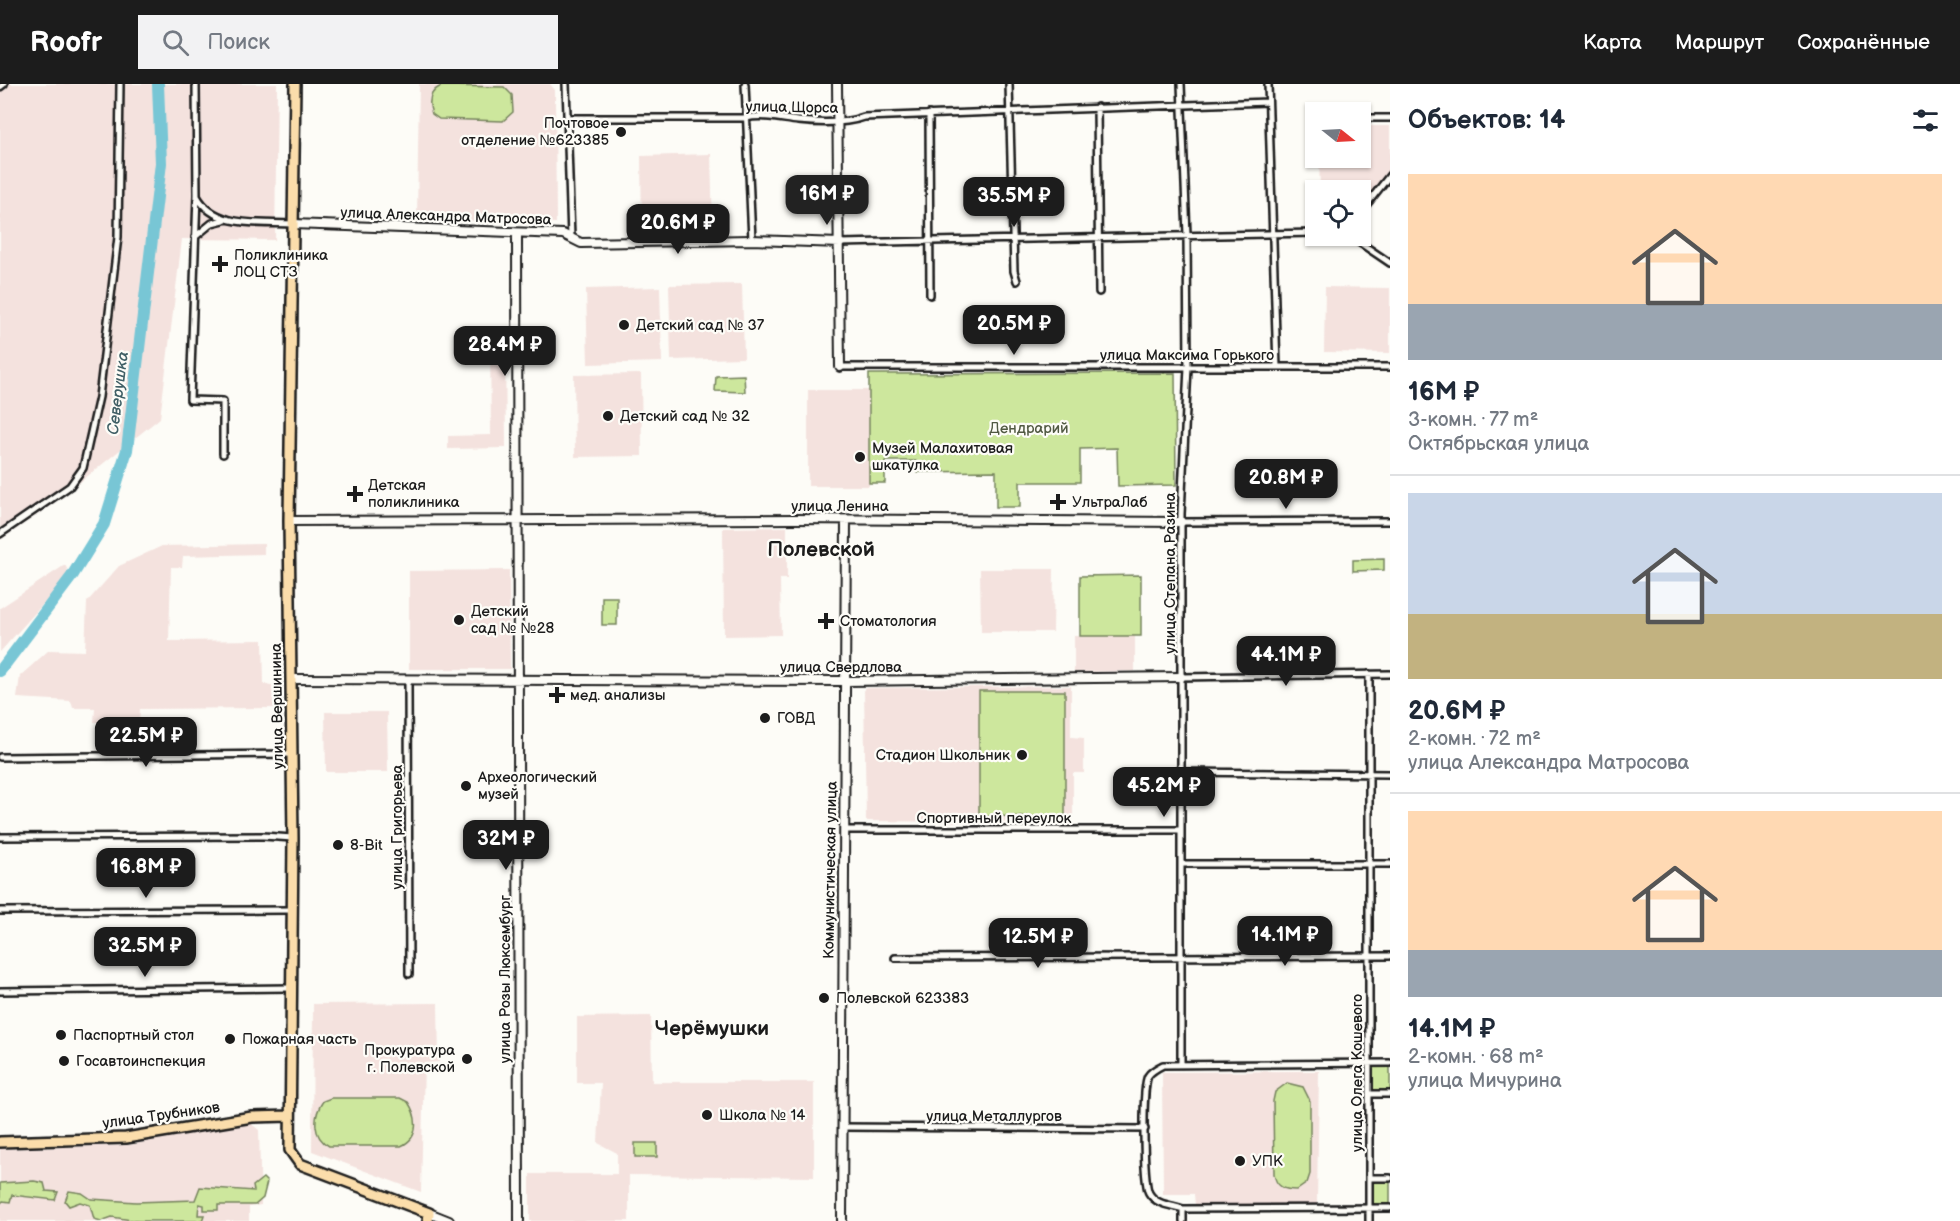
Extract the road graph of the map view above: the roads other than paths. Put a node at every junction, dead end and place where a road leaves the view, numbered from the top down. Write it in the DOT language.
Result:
graph roads {
  1 [pos="4,84"];
  2 [pos="120,84"];
  3 [pos="196,84"];
  4 [pos="295,84"];
  5 [pos="566,84"];
  6 [pos="745,84"];
  7 [pos="837,84"];
  8 [pos="1009,84"];
  9 [pos="1181,84"];
  10 [pos="1268,84"];
  11 [pos="0,87"];
  12 [pos="1268,102"];
  13 [pos="1097,107"];
  14 [pos="1182,107"];
  15 [pos="1010,112"];
  16 [pos="929,114"];
  17 [pos="567,118"];
  18 [pos="746,118"];
  19 [pos="1371,118"];
  20 [pos="1390,118"];
  21 [pos="838,121"];
  22 [pos="1390,175"];
  23 [pos="196,195"];
  24 [pos="1371,199"];
  25 [pos="226,220"];
  26 [pos="293,224"];
  27 [pos="517,233"];
  28 [pos="1272,233"];
  29 [pos="1305,233"];
  30 [pos="1187,235"];
  31 [pos="195,237"];
  32 [pos="572,238"];
  33 [pos="1098,238"];
  34 [pos="752,240"];
  35 [pos="1013,240"];
  36 [pos="932,241"];
  37 [pos="840,243"];
  38 [pos="1365,246"];
  39 [pos="1390,263"];
  40 [pos="1017,281"];
  41 [pos="1099,292"];
  42 [pos="930,295"];
  43 [pos="840,367"];
  44 [pos="1188,367"];
  45 [pos="1277,367"];
  46 [pos="1390,367"];
  47 [pos="223,454"];
  48 [pos="519,520"];
  49 [pos="846,520"];
  50 [pos="289,521"];
  51 [pos="1390,521"];
  52 [pos="1181,522"];
  53 [pos="0,534"];
  54 [pos="1369,674"];
  55 [pos="1390,674"];
  56 [pos="1181,677"];
  57 [pos="292,679"];
  58 [pos="408,679"];
  59 [pos="519,680"];
  60 [pos="846,681"];
  61 [pos="293,754"];
  62 [pos="0,757"];
  63 [pos="1181,772"];
  64 [pos="1390,774"];
  65 [pos="1369,775"];
  66 [pos="843,830"];
  67 [pos="1181,830"];
  68 [pos="0,837"];
  69 [pos="293,838"];
  70 [pos="1181,864"];
  71 [pos="1369,864"];
  72 [pos="1390,864"];
  73 [pos="293,910"];
  74 [pos="0,911"];
  75 [pos="1181,956"];
  76 [pos="1369,956"];
  77 [pos="1390,956"];
  78 [pos="895,958"];
  79 [pos="409,974"];
  80 [pos="291,988"];
  81 [pos="0,991"];
  82 [pos="1369,1063"];
  83 [pos="1181,1064"];
  84 [pos="1390,1064"];
  85 [pos="1369,1094"];
  86 [pos="1390,1094"];
  87 [pos="290,1116"];
  88 [pos="842,1127"];
  89 [pos="1145,1129"];
  90 [pos="0,1142"];
  91 [pos="1369,1178"];
  92 [pos="1390,1178"];
  93 [pos="1369,1208"];
  94 [pos="1390,1208"];
  95 [pos="1182,1209"];
  96 [pos="428,1217"];
  97 [pos="449,1221"];
  98 [pos="519,1221"];
  99 [pos="843,1221"];
  100 [pos="1183,1221"];
  101 [pos="1369,1221"];
  1 -- 11 [label="street"];
  2 -- 53 [label="street"];
  3 -- 23 [label="street"];
  4 -- 26 [label="main road, улица Вершинина"];
  5 -- 17 [label="street"];
  6 -- 18 [label="street"];
  7 -- 21 [label="street"];
  8 -- 15 [label="street"];
  9 -- 14 [label="street, улица Степана Разина"];
  10 -- 12 [label="street"];
  12 -- 14 [label="street, улица Щорса"];
  12 -- 28 [label="street"];
  13 -- 14 [label="street, улица Щорса"];
  13 -- 15 [label="street, улица Щорса"];
  13 -- 33 [label="street"];
  14 -- 30 [label="street, улица Степана Разина"];
  15 -- 16 [label="street, улица Щорса"];
  15 -- 35 [label="street"];
  16 -- 21 [label="street, улица Щорса"];
  16 -- 36 [label="street"];
  17 -- 18 [label="street, улица Щорса"];
  17 -- 32 [label="street"];
  18 -- 21 [label="street, улица Щорса"];
  18 -- 34 [label="street"];
  19 -- 20 [label="street"];
  21 -- 37 [label="street"];
  22 -- 24 [label="street"];
  23 -- 25 [label="street"];
  23 -- 31 [label="street"];
  25 -- 26 [label="street"];
  25 -- 31 [label="street"];
  26 -- 27 [label="street, улица Александра Матросова"];
  26 -- 50 [label="main road, улица Вершинина"];
  27 -- 32 [label="street, улица Александра Матросова"];
  27 -- 48 [label="street, улица Розы Люксембург"];
  28 -- 29 [label="street, улица Александра Матросова"];
  28 -- 30 [label="street, улица Александра Матросова"];
  28 -- 45 [label="street"];
  30 -- 33 [label="street, улица Александра Матросова"];
  30 -- 44 [label="street, улица Степана Разина"];
  31 -- 47 [label="street"];
  32 -- 34 [label="street, улица Александра Матросова"];
  33 -- 35 [label="street, улица Александра Матросова"];
  33 -- 41 [label="street"];
  34 -- 37 [label="street, улица Александра Матросова"];
  35 -- 36 [label="street, улица Александра Матросова"];
  35 -- 40 [label="street"];
  36 -- 37 [label="street, улица Александра Матросова"];
  36 -- 42 [label="street"];
  37 -- 43 [label="street"];
  38 -- 39 [label="street"];
  43 -- 44 [label="street, улица Максима Горького"];
  44 -- 45 [label="street, улица Максима Горького"];
  44 -- 52 [label="street, улица Степана Разина"];
  45 -- 46 [label="street, улица Максима Горького"];
  48 -- 49 [label="street, улица Ленина"];
  48 -- 50 [label="street, улица Ленина"];
  48 -- 59 [label="street, улица Розы Люксембург"];
  49 -- 52 [label="street, улица Ленина"];
  49 -- 60 [label="street, Коммунистическая улица"];
  50 -- 57 [label="main road, улица Вершинина"];
  51 -- 52 [label="street, улица Ленина"];
  52 -- 56 [label="street, улица Степана Разина"];
  54 -- 55 [label="street, улица Свердлова"];
  54 -- 56 [label="street, улица Свердлова"];
  54 -- 65 [label="street, улица Олега Кошевого"];
  56 -- 60 [label="street, улица Свердлова"];
  56 -- 63 [label="street, улица Степана Разина"];
  57 -- 58 [label="street, улица Свердлова"];
  57 -- 61 [label="main road, улица Вершинина"];
  58 -- 59 [label="street, улица Свердлова"];
  58 -- 79 [label="street, улица Григорьева"];
  59 -- 60 [label="street, улица Свердлова"];
  59 -- 98 [label="street, улица Розы Люксембург"];
  60 -- 66 [label="street, Коммунистическая улица"];
  61 -- 62 [label="street"];
  61 -- 69 [label="main road, улица Вершинина"];
  63 -- 65 [label="street"];
  63 -- 67 [label="street, улица Степана Разина"];
  64 -- 65 [label="street"];
  65 -- 71 [label="street, улица Олега Кошевого"];
  66 -- 67 [label="street, Спортивный переулок"];
  66 -- 88 [label="street, Коммунистическая улица"];
  67 -- 70 [label="street, улица Степана Разина"];
  68 -- 69 [label="street"];
  69 -- 73 [label="main road, улица Вершинина"];
  70 -- 71 [label="street"];
  70 -- 75 [label="street, улица Степана Разина"];
  71 -- 72 [label="street"];
  71 -- 76 [label="street, улица Олега Кошевого"];
  73 -- 74 [label="street"];
  73 -- 80 [label="main road, улица Вершинина"];
  75 -- 76 [label="street"];
  75 -- 78 [label="street"];
  75 -- 83 [label="street, улица Степана Разина"];
  76 -- 77 [label="street"];
  76 -- 82 [label="street, улица Олега Кошевого"];
  80 -- 81 [label="street"];
  80 -- 87 [label="main road, улица Вершинина"];
  82 -- 83 [label="street"];
  82 -- 84 [label="street"];
  82 -- 85 [label="street, улица Олега Кошевого"];
  83 -- 89 [label="street"];
  85 -- 86 [label="street"];
  85 -- 91 [label="street, улица Олега Кошевого"];
  87 -- 90 [label="main road, улица Трубников"];
  87 -- 96 [label="main road, улица Вершинина"];
  88 -- 89 [label="street, улица Металлургов"];
  88 -- 99 [label="street, Коммунистическая улица"];
  89 -- 95 [label="street"];
  91 -- 92 [label="street"];
  91 -- 93 [label="street, улица Олега Кошевого"];
  93 -- 94 [label="street"];
  93 -- 95 [label="street"];
  93 -- 101 [label="street, улица Олега Кошевого"];
  95 -- 100 [label="street"];
  96 -- 97 [label="street, улица Вершинина"];
}
